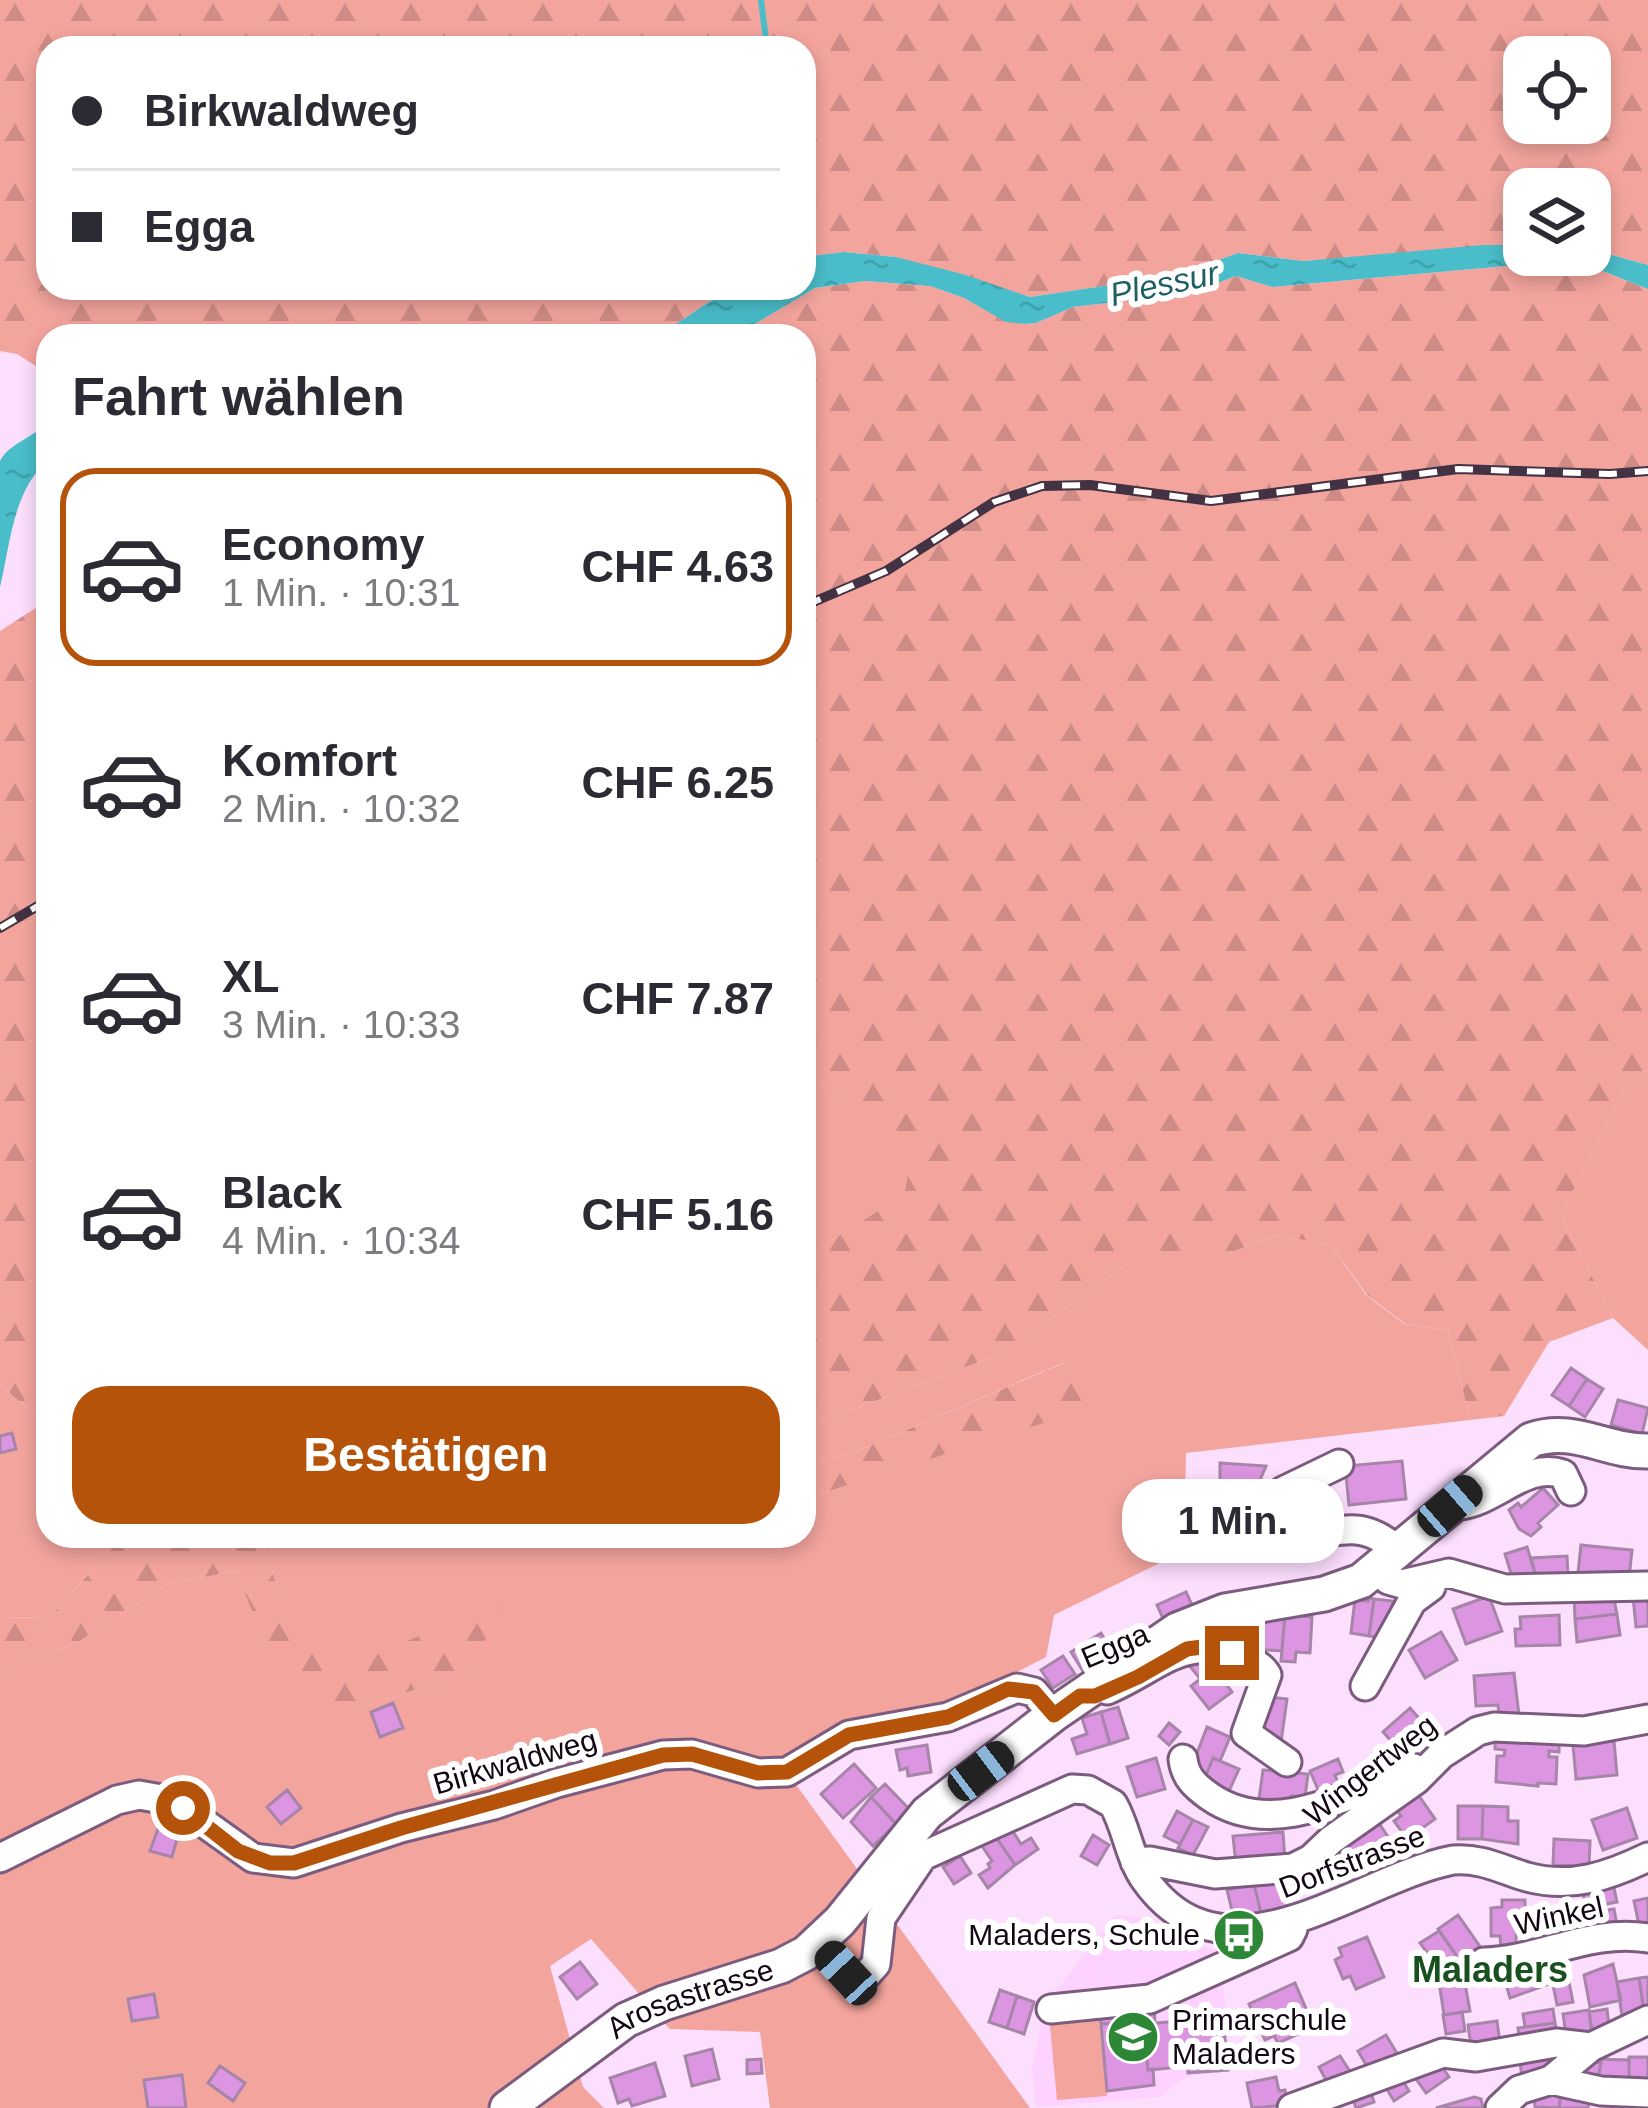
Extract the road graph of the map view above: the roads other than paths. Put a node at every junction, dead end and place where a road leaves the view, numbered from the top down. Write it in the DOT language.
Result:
graph roads {
  1 [pos="1648,1451"];
  2 [pos="1339,1464"];
  3 [pos="1570,1491"];
  4 [pos="1450,1506"];
  5 [pos="1389,1560"];
  6 [pos="1434,1576"];
  7 [pos="1646,1585"];
  8 [pos="1365,1686"];
  9 [pos="1067,1706"];
  10 [pos="1648,1719"];
  11 [pos="1184,1759"];
  12 [pos="1435,1760"];
  13 [pos="1286,1762"];
  14 [pos="1648,1857"];
  15 [pos="0,1858"];
  16 [pos="1136,1862"];
  17 [pos="1297,1920"];
  18 [pos="1648,1938"];
  19 [pos="819,1943"];
  20 [pos="1484,1962"];
  21 [pos="1051,2008"];
  22 [pos="1648,2020"];
  23 [pos="1591,2047"];
  24 [pos="1489,2055"];
  25 [pos="1551,2080"];
  26 [pos="1637,2093"];
  27 [pos="1506,2104"];
  28 [pos="507,2108"];
  29 [pos="1292,2108"];
  1 -- 4 [label="main road, Arosastrasse"];
  2 -- 5 [label="street"];
  3 -- 4 [label="street"];
  4 -- 5 [label="main road, Arosastrasse"];
  5 -- 6 [label="street"];
  5 -- 9 [label="main road, Arosastrasse"];
  6 -- 7 [label="street"];
  6 -- 8 [label="street"];
  9 -- 13 [label="street, Egga"];
  9 -- 15 [label="street, Birkwaldweg"];
  9 -- 19 [label="main road, Arosastrasse"];
  10 -- 12 [label="street, Wingertweg"];
  11 -- 12 [label="street"];
  12 -- 16 [label="street, Wingertweg"];
  14 -- 17 [label="street, Dorfstrasse"];
  16 -- 17 [label="street, Dorfstrasse"];
  16 -- 19 [label="street, Dorfstrasse"];
  17 -- 21 [label="street"];
  18 -- 20 [label="street, Winkel"];
  19 -- 28 [label="main road, Arosastrasse"];
  22 -- 23 [label="street"];
  23 -- 24 [label="street"];
  23 -- 25 [label="street"];
  24 -- 27 [label="street"];
  24 -- 29 [label="street"];
  25 -- 26 [label="street"];
  25 -- 27 [label="street"];
}
